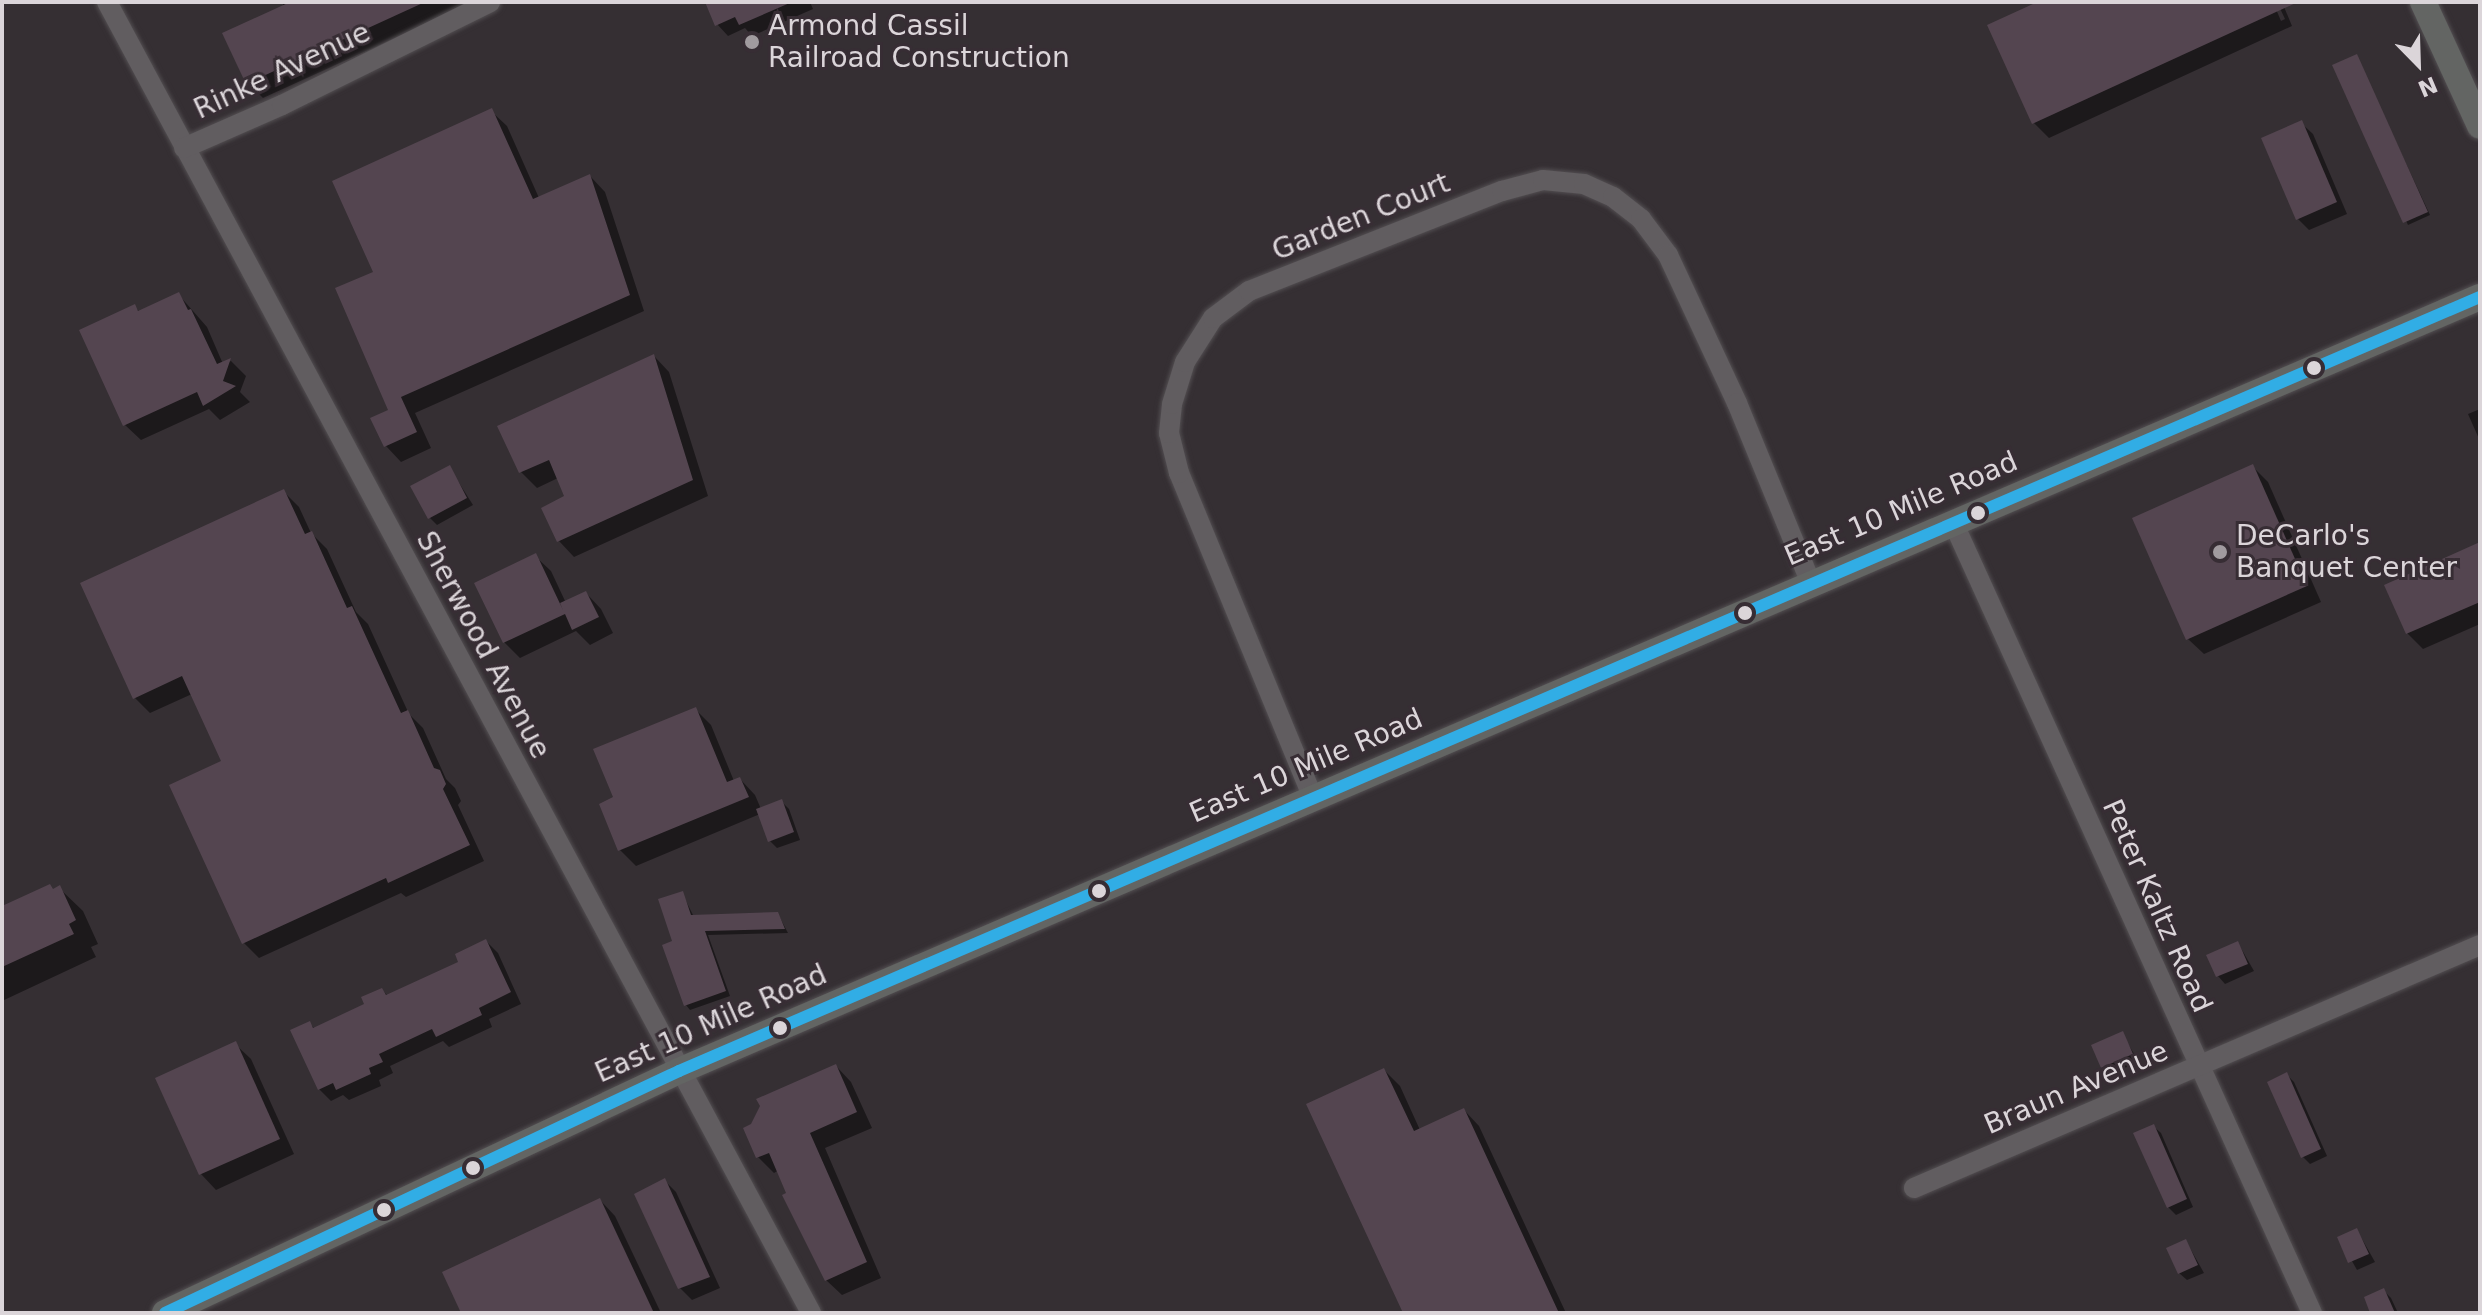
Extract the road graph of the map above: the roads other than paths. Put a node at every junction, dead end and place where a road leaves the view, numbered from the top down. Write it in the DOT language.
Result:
graph roads {
  1 [pos="107,2"];
  2 [pos="490,2"];
  3 [pos="2423,2"];
  4 [pos="2480,126"];
  5 [pos="184,148"];
  6 [pos="2480,297"];
  7 [pos="1953,522"];
  8 [pos="1811,583"];
  9 [pos="1313,798"];
  10 [pos="2480,945"];
  11 [pos="2198,1067"];
  12 [pos="679,1071"];
  13 [pos="1914,1188"];
  14 [pos="181,1310"];
  15 [pos="811,1313"];
  16 [pos="2312,1313"];
  1 -- 5 [label="street, Sherwood Avenue"];
  2 -- 5 [label="street, Rinke Avenue"];
  3 -- 4 [label="main road"];
  5 -- 12 [label="street, Sherwood Avenue"];
  6 -- 7 [label="main road, East 10 Mile Road"];
  7 -- 8 [label="main road, East 10 Mile Road"];
  7 -- 11 [label="street, Peter Kaltz Road"];
  8 -- 9 [label="main road, East 10 Mile Road"];
  8 -- 9 [label="street, Garden Court"];
  9 -- 12 [label="main road, East 10 Mile Road"];
  10 -- 11 [label="street, Braun Avenue"];
  11 -- 13 [label="street, Braun Avenue"];
  11 -- 16 [label="street, Peter Kaltz Road"];
  12 -- 14 [label="main road, East 10 Mile Road"];
  12 -- 15 [label="street, Sherwood Avenue"];
}
